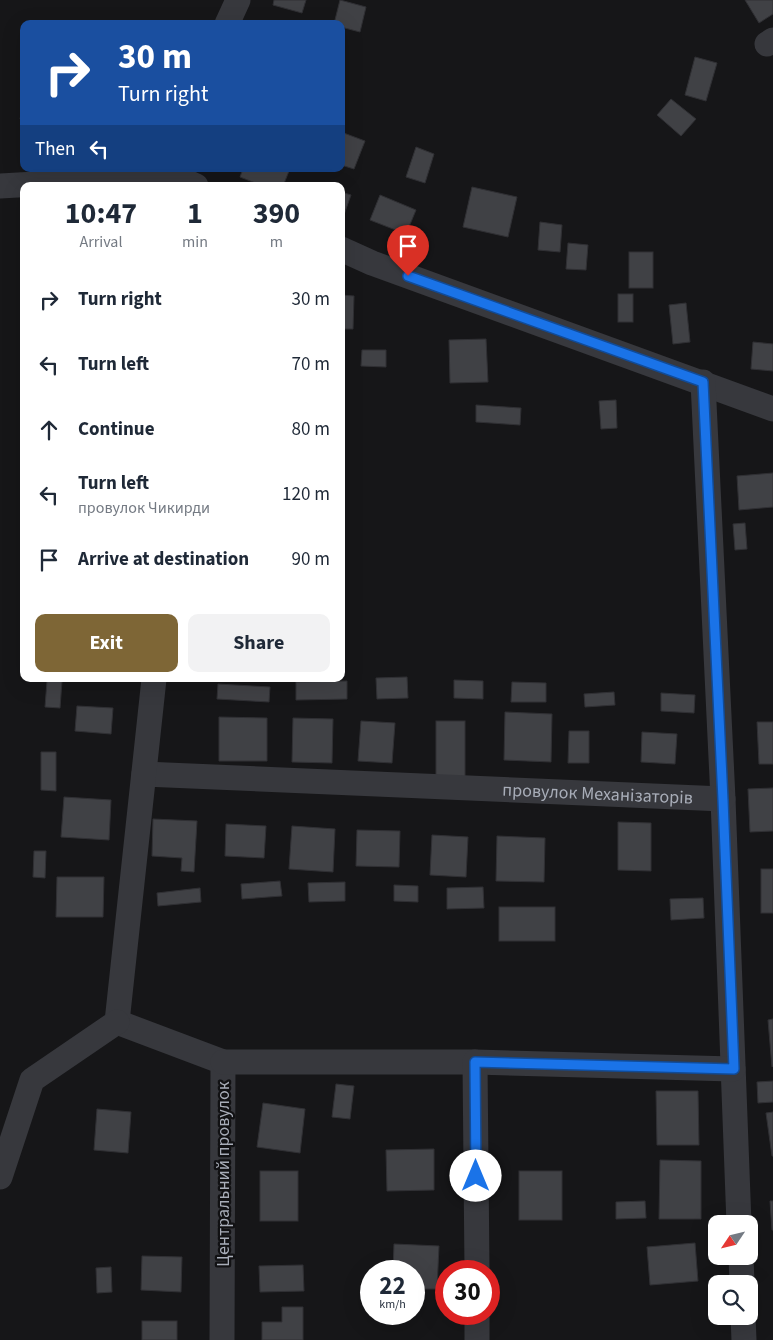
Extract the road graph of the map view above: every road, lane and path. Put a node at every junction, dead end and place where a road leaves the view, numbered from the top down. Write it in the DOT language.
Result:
graph roads {
  1 [pos="238,0"];
  2 [pos="229,20"];
  3 [pos="175,173"];
  4 [pos="54,182"];
  5 [pos="190,182"];
  6 [pos="20,185"];
  7 [pos="0,186"];
  8 [pos="345,252"];
  9 [pos="703,382"];
  10 [pos="773,409"];
  11 [pos="154,682"];
  12 [pos="144,774"];
  13 [pos="723,800"];
  14 [pos="117,1022"];
  15 [pos="223,1062"];
  16 [pos="475,1062"];
  17 [pos="734,1069"];
  18 [pos="0,1177"];
  19 [pos="740,1215"];
  20 [pos="476,1260"];
  21 [pos="477,1325"];
  22 [pos="743,1325"];
  23 [pos="222,1340"];
  24 [pos="477,1340"];
  25 [pos="744,1340"];
  1 -- 2 [label="street"];
  3 -- 4 [label="street"];
  3 -- 5 [label="street"];
  6 -- 7 [label="street"];
  8 -- 9 [label="street"];
  9 -- 10 [label="street"];
  9 -- 13 [label="street"];
  11 -- 12 [label="street"];
  12 -- 13 [label="street, провулок Механізаторів"];
  12 -- 14 [label="street"];
  13 -- 17 [label="street"];
  14 -- 15 [label="street, Центральний провулок"];
  14 -- 18 [label="street"];
  15 -- 16 [label="street"];
  15 -- 23 [label="street, Центральний провулок"];
  16 -- 17 [label="street"];
  16 -- 20 [label="street"];
  17 -- 19 [label="street"];
  21 -- 24 [label="street"];
  22 -- 25 [label="street"];
}
